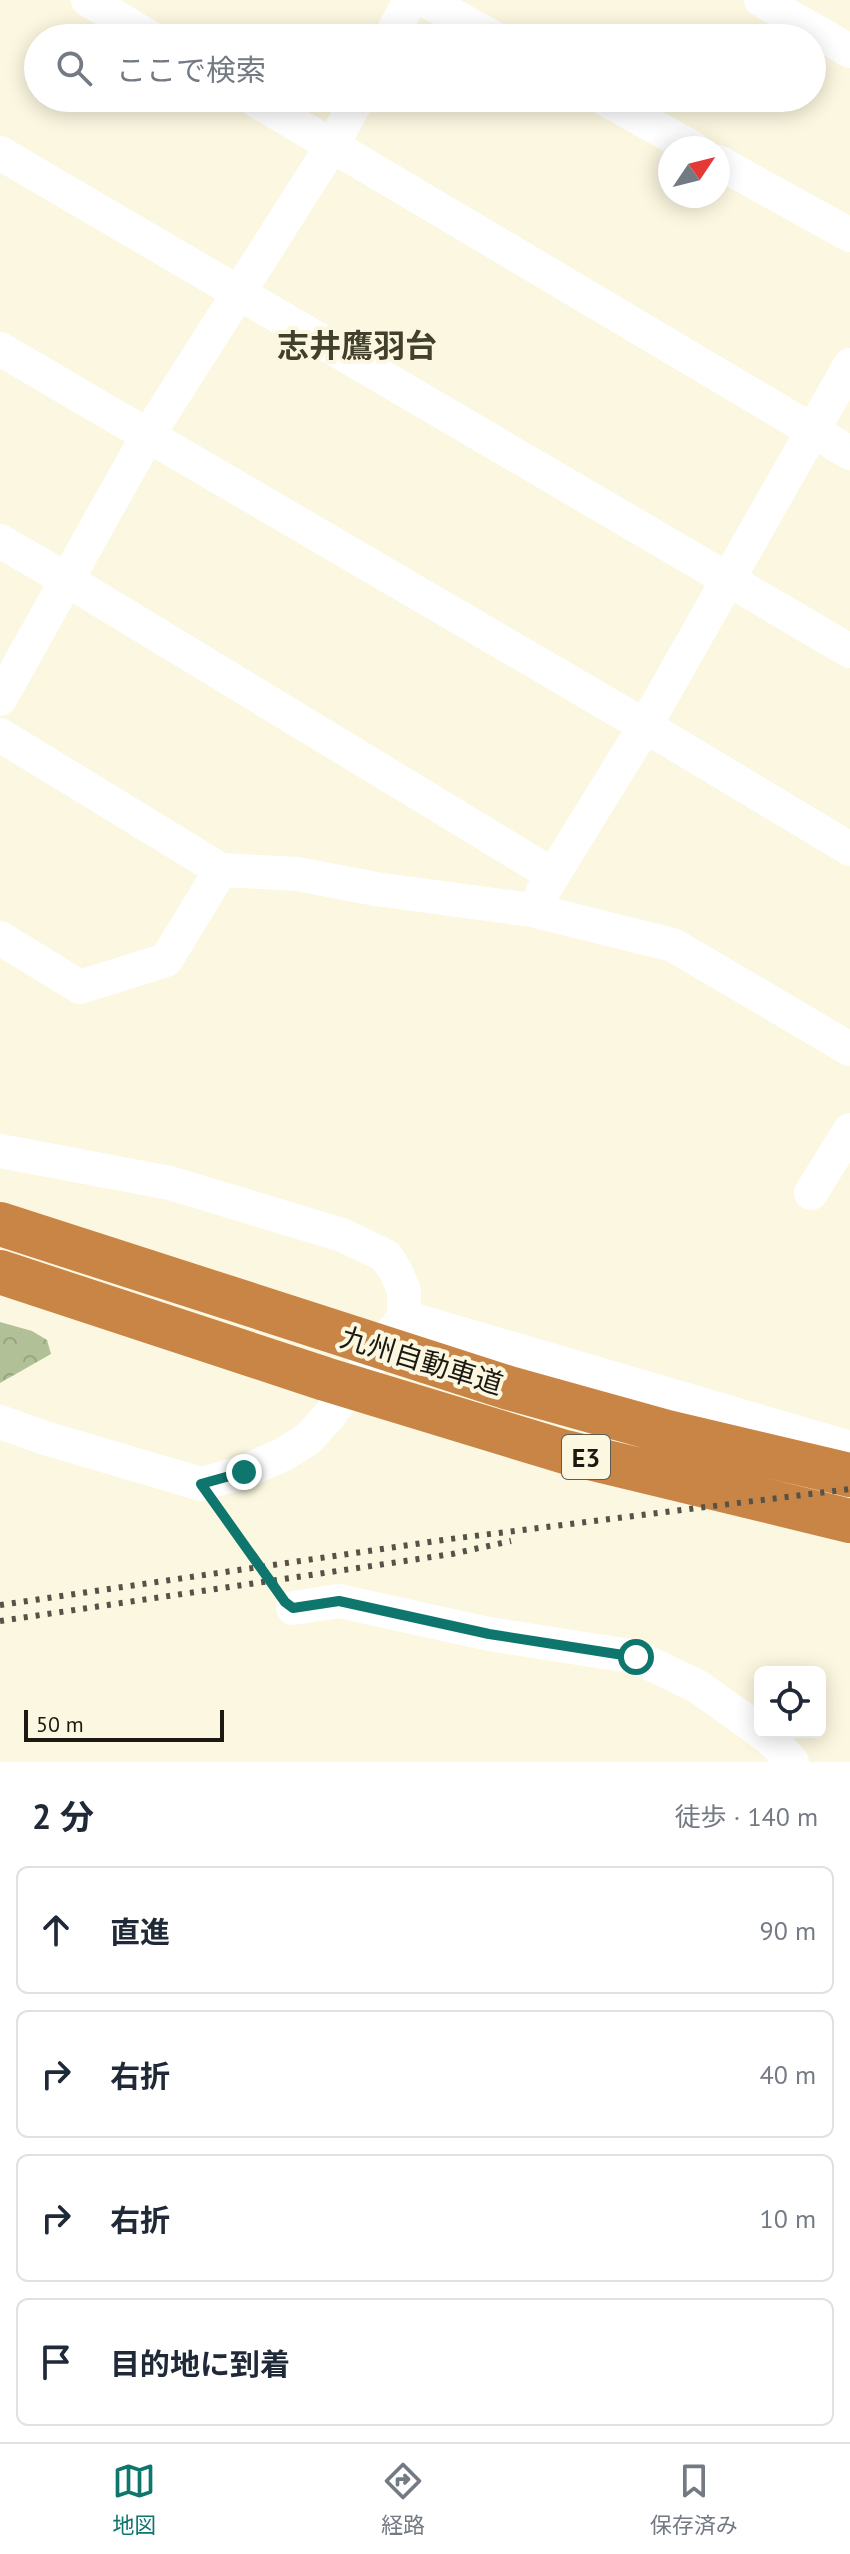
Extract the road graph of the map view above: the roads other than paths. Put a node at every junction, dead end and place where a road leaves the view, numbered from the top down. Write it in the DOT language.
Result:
graph roads {
  1 [pos="88,0"];
  2 [pos="410,0"];
  3 [pos="425,0"];
  4 [pos="761,0"];
  5 [pos="128,24"];
  6 [pos="397,24"];
  7 [pos="469,24"];
  8 [pos="803,24"];
  9 [pos="826,37"];
  10 [pos="850,51"];
  11 [pos="275,112"];
  12 [pos="350,112"];
  13 [pos="628,112"];
  14 [pos="671,136"];
  15 [pos="332,146"];
  16 [pos="0,153"];
  17 [pos="730,169"];
  18 [pos="850,235"];
  19 [pos="238,293"];
  20 [pos="0,349"];
  21 [pos="850,365"];
  22 [pos="813,432"];
  23 [pos="147,437"];
  24 [pos="850,453"];
  25 [pos="0,541"];
  26 [pos="729,579"];
  27 [pos="67,580"];
  28 [pos="850,651"];
  29 [pos="0,699"];
  30 [pos="645,726"];
  31 [pos="0,735"];
  32 [pos="850,849"];
  33 [pos="221,870"];
  34 [pos="553,875"];
  35 [pos="532,910"];
  36 [pos="0,938"];
  37 [pos="850,1049"];
  38 [pos="850,1130"];
  39 [pos="0,1151"];
  40 [pos="811,1193"];
  41 [pos="0,1224"];
  42 [pos="0,1272"];
  43 [pos="404,1317"];
  44 [pos="0,1422"];
  45 [pos="850,1448"];
  46 [pos="850,1475"];
  47 [pos="850,1521"];
  48 [pos="293,1608"];
  49 [pos="754,1727"];
  50 [pos="768,1738"];
  51 [pos="792,1762"];
  1 -- 5 [label="street"];
  2 -- 6 [label="street"];
  3 -- 7 [label="street"];
  4 -- 8 [label="street"];
  9 -- 10 [label="street"];
  11 -- 15 [label="street"];
  12 -- 15 [label="street"];
  13 -- 14 [label="street"];
  15 -- 19 [label="street"];
  15 -- 22 [label="street"];
  16 -- 19 [label="street"];
  17 -- 18 [label="street"];
  19 -- 23 [label="street"];
  19 -- 26 [label="street"];
  20 -- 23 [label="street"];
  21 -- 22 [label="street"];
  22 -- 24 [label="street"];
  22 -- 26 [label="street"];
  23 -- 27 [label="street"];
  23 -- 30 [label="street"];
  25 -- 27 [label="street"];
  26 -- 28 [label="street"];
  26 -- 30 [label="street"];
  27 -- 29 [label="street"];
  27 -- 34 [label="street"];
  30 -- 32 [label="street"];
  30 -- 34 [label="street"];
  31 -- 33 [label="street"];
  33 -- 35 [label="street"];
  33 -- 36 [label="street"];
  34 -- 35 [label="street"];
  35 -- 37 [label="street"];
  38 -- 40 [label="street"];
  39 -- 43 [label="street"];
  41 -- 46 [label="highway, 九州自動車道 / E3"];
  42 -- 47 [label="highway, 九州自動車道 / E3"];
  43 -- 44 [label="street"];
  43 -- 45 [label="street"];
  48 -- 49 [label="street"];
  50 -- 51 [label="street"];
}
